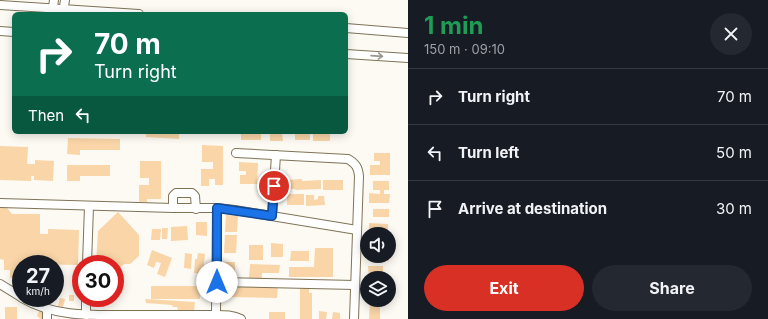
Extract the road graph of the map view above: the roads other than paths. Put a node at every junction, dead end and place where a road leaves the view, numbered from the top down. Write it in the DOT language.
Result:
graph roads {
  1 [pos="65,0"];
  2 [pos="0,5"];
  3 [pos="53,7"];
  4 [pos="64,11"];
  5 [pos="89,12"];
  6 [pos="348,28"];
  7 [pos="0,31"];
  8 [pos="12,32"];
  9 [pos="408,32"];
  10 [pos="348,54"];
  11 [pos="408,58"];
  12 [pos="236,153"];
  13 [pos="276,155"];
  14 [pos="0,203"];
  15 [pos="88,206"];
  16 [pos="173,208"];
  17 [pos="217,208"];
  18 [pos="196,209"];
  19 [pos="272,216"];
  20 [pos="357,230"];
  21 [pos="87,255"];
  22 [pos="217,282"];
  23 [pos="0,284"];
  24 [pos="355,285"];
  25 [pos="12,292"];
  26 [pos="42,307"];
  27 [pos="47,309"];
  28 [pos="216,315"];
  29 [pos="90,316"];
  30 [pos="132,317"];
  31 [pos="47,319"];
  32 [pos="241,319"];
  33 [pos="354,319"];
  1 -- 4 [label="street"];
  2 -- 3 [label="street"];
  3 -- 4 [label="street"];
  4 -- 5 [label="street"];
  6 -- 9 [label="street"];
  7 -- 8 [label="street"];
  10 -- 11 [label="street, one-way"];
  12 -- 13 [label="street"];
  13 -- 19 [label="street"];
  13 -- 20 [label="street"];
  14 -- 15 [label="street"];
  15 -- 16 [label="street"];
  15 -- 21 [label="street"];
  16 -- 18 [label="street"];
  16 -- 18 [label="street"];
  17 -- 18 [label="street"];
  17 -- 19 [label="street"];
  17 -- 22 [label="street"];
  19 -- 20 [label="street"];
  20 -- 24 [label="street"];
  22 -- 24 [label="street"];
  22 -- 28 [label="street"];
  23 -- 25 [label="street"];
  24 -- 33 [label="street"];
  26 -- 27 [label="street"];
  27 -- 29 [label="street"];
  27 -- 31 [label="street"];
  28 -- 30 [label="street"];
  28 -- 32 [label="street"];
  29 -- 30 [label="street"];
}
